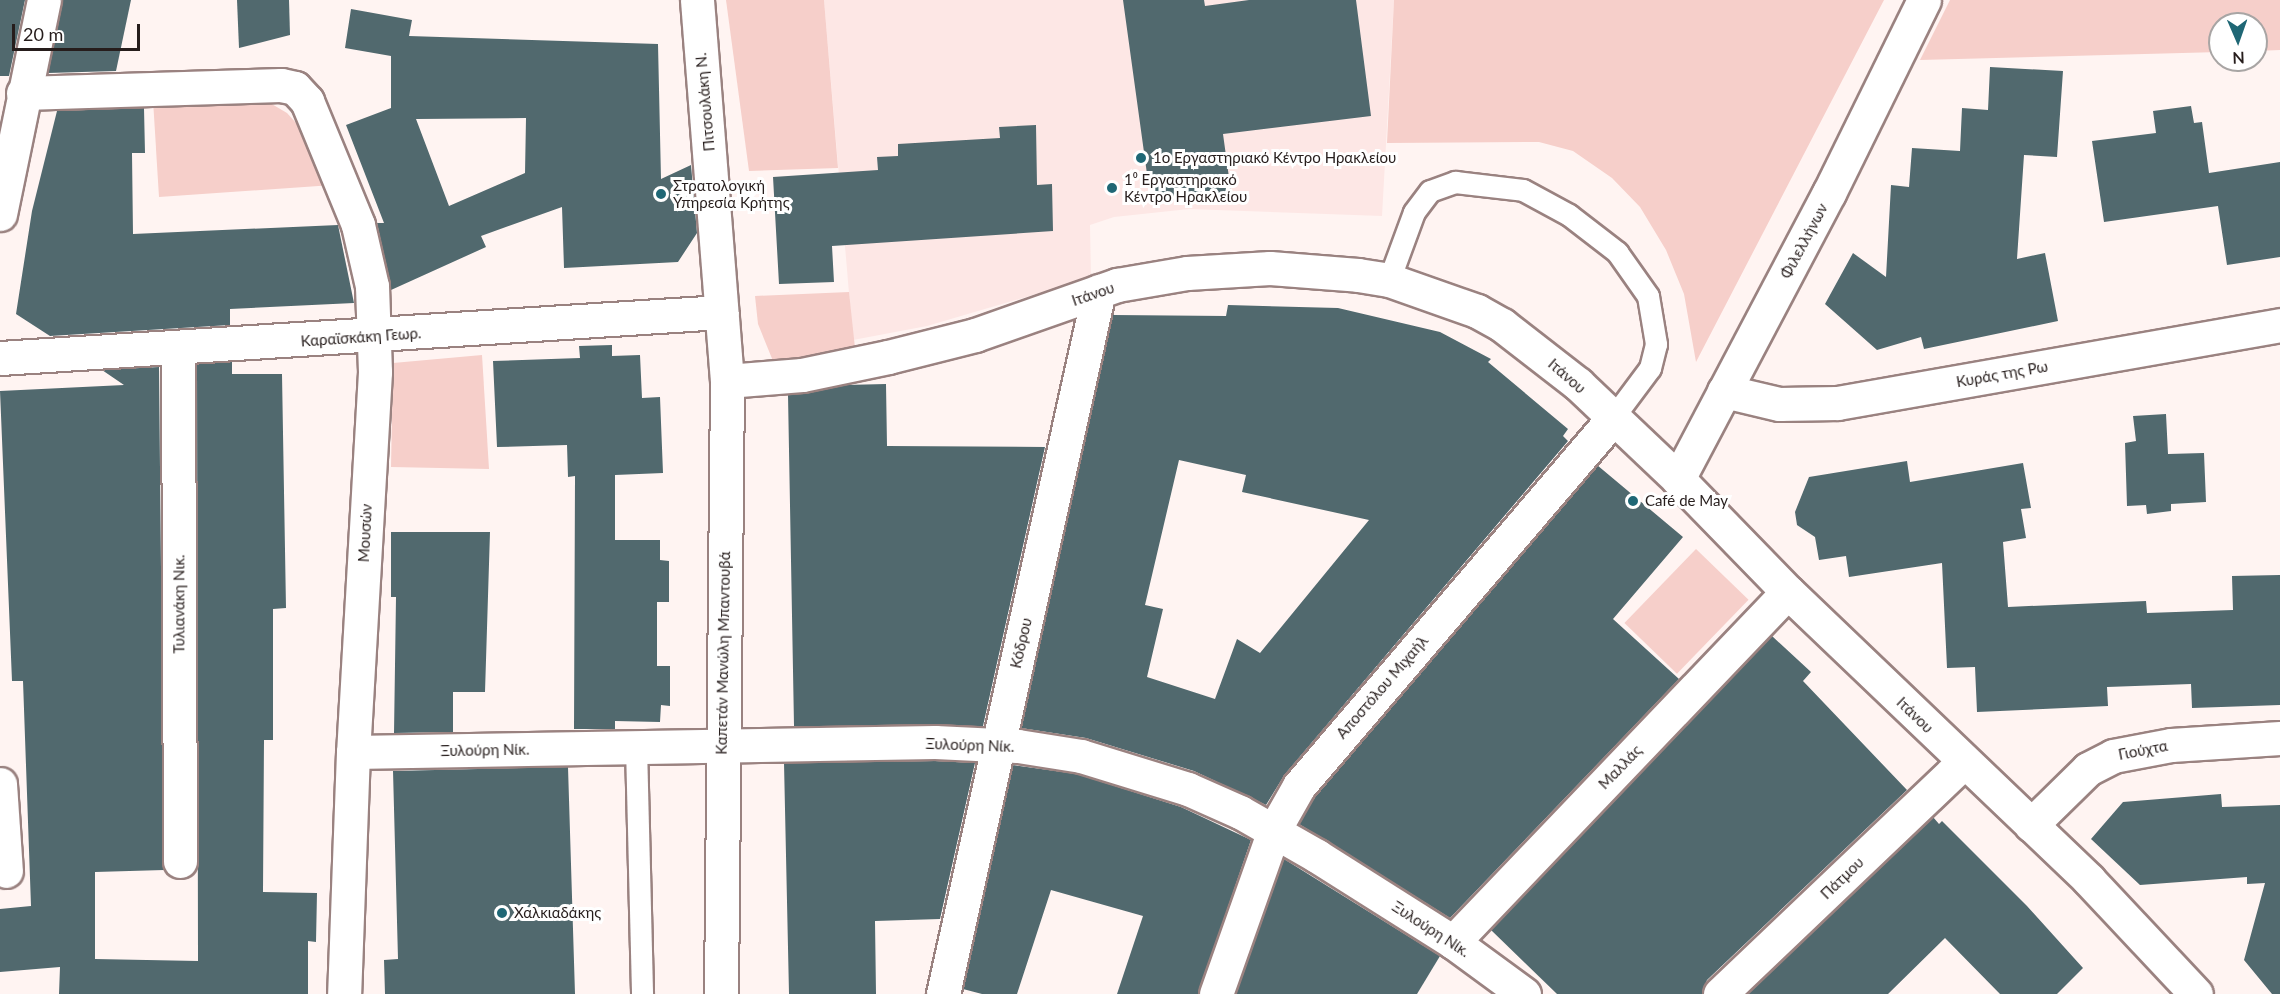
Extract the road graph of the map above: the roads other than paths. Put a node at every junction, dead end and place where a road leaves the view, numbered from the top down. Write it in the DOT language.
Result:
graph roads {
  1 [pos="44,0"];
  2 [pos="697,0"];
  3 [pos="1924,0"];
  4 [pos="23,93"];
  5 [pos="0,214"];
  6 [pos="1389,280"];
  7 [pos="1099,291"];
  8 [pos="722,312"];
  9 [pos="2280,325"];
  10 [pos="373,336"];
  11 [pos="178,348"];
  12 [pos="0,358"];
  13 [pos="727,381"];
  14 [pos="1724,391"];
  15 [pos="1612,419"];
  16 [pos="1678,479"];
  17 [pos="1788,592"];
  18 [pos="2280,738"];
  19 [pos="721,744"];
  20 [pos="998,744"];
  21 [pos="636,746"];
  22 [pos="352,752"];
  23 [pos="1964,762"];
  24 [pos="0,784"];
  25 [pos="2031,825"];
  26 [pos="1274,830"];
  27 [pos="180,861"];
  28 [pos="6,871"];
  29 [pos="1453,942"];
  30 [pos="2181,989"];
  31 [pos="344,994"];
  32 [pos="642,994"];
  33 [pos="721,994"];
  34 [pos="944,994"];
  35 [pos="1216,994"];
  36 [pos="1524,994"];
  37 [pos="1720,994"];
  1 -- 4 [label="street"];
  2 -- 8 [label="street, Πιτσουλάκη Ν."];
  3 -- 14 [label="street, Φιλελλήνων"];
  4 -- 5 [label="street"];
  4 -- 10 [label="street, Μουσών"];
  6 -- 7 [label="street, Ιτάνου"];
  6 -- 15 [label="street, Ιτάνου"];
  6 -- 15 [label="lane"];
  7 -- 13 [label="street, Ιτάνου"];
  7 -- 20 [label="street, Κόδρου"];
  8 -- 10 [label="street, Καραϊσκάκη Γεωρ."];
  8 -- 13 [label="street, Καπετάν Μανώλη Μπαντουβά"];
  9 -- 14 [label="street, Κυράς της Ρω"];
  10 -- 11 [label="street, Καραϊσκάκη Γεωρ."];
  10 -- 22 [label="street, Μουσών"];
  11 -- 12 [label="street, Καραϊσκάκη Γεωρ."];
  11 -- 27 [label="street, Τυλιανάκη Νικ."];
  13 -- 19 [label="street, Καπετάν Μανώλη Μπαντουβά"];
  14 -- 16 [label="street, Φιλελλήνων"];
  15 -- 16 [label="street, Ιτάνου"];
  15 -- 26 [label="street, Αποστόλου Μιχαήλ"];
  16 -- 17 [label="street, Ιτάνου"];
  17 -- 23 [label="street, Ιτάνου"];
  17 -- 29 [label="street, Μαλλάς"];
  18 -- 25 [label="street, Γιούχτα"];
  19 -- 20 [label="street, Ξυλούρη Νίκ."];
  19 -- 21 [label="street, Ξυλούρη Νίκ."];
  19 -- 33 [label="street, Καπετάν Μανώλη Μπαντουβά"];
  20 -- 26 [label="street, Ξυλούρη Νίκ."];
  20 -- 34 [label="street, Κόδρου"];
  21 -- 22 [label="street, Ξυλούρη Νίκ."];
  21 -- 32 [label="lane"];
  22 -- 31 [label="street, Μουσών"];
  23 -- 25 [label="street, Ιτάνου"];
  23 -- 37 [label="street, Πάτμου"];
  24 -- 28 [label="street"];
  25 -- 30 [label="street, Ιτάνου"];
  26 -- 29 [label="street, Ξυλούρη Νίκ."];
  26 -- 35 [label="street, Αποστόλου Μιχαήλ"];
  29 -- 36 [label="street, Ξυλούρη Νίκ."];
}
